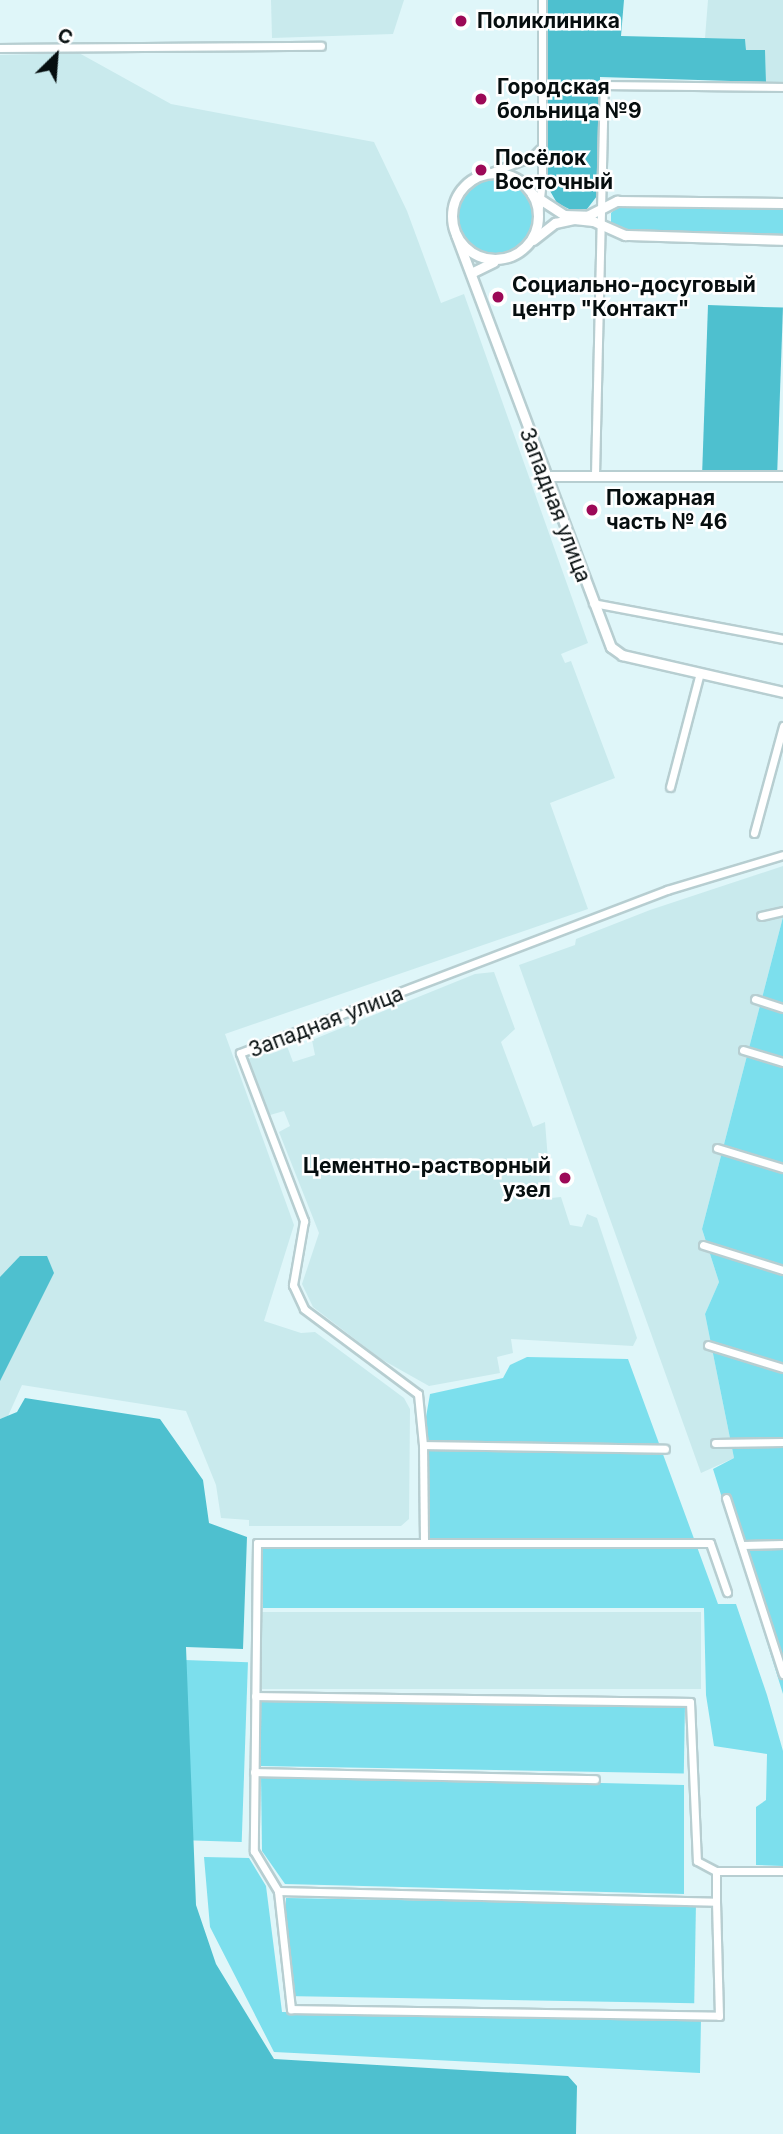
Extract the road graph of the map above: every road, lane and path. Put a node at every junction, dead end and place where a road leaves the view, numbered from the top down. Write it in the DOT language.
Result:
graph roads {
  1 [pos="541,0"];
  2 [pos="321,46"];
  3 [pos="0,48"];
  4 [pos="783,87"];
  5 [pos="540,149"];
  6 [pos="486,174"];
  7 [pos="531,193"];
  8 [pos="541,201"];
  9 [pos="783,203"];
  10 [pos="603,209"];
  11 [pos="537,224"];
  12 [pos="602,225"];
  13 [pos="456,235"];
  14 [pos="783,240"];
  15 [pos="526,246"];
  16 [pos="502,259"];
  17 [pos="471,273"];
  18 [pos="595,475"];
  19 [pos="543,476"];
  20 [pos="783,477"];
  21 [pos="593,603"];
  22 [pos="783,639"];
  23 [pos="699,673"];
  24 [pos="783,692"];
  25 [pos="783,726"];
  26 [pos="670,787"];
  27 [pos="754,833"];
  28 [pos="783,855"];
  29 [pos="783,911"];
  30 [pos="761,916"];
  31 [pos="755,999"];
  32 [pos="783,1008"];
  33 [pos="743,1050"];
  34 [pos="783,1062"];
  35 [pos="718,1148"];
  36 [pos="783,1168"];
  37 [pos="703,1245"];
  38 [pos="783,1270"];
  39 [pos="708,1345"];
  40 [pos="783,1368"];
  41 [pos="783,1441"];
  42 [pos="715,1443"];
  43 [pos="423,1445"];
  44 [pos="665,1449"];
  45 [pos="726,1498"];
  46 [pos="424,1544"];
  47 [pos="783,1544"];
  48 [pos="743,1545"];
  49 [pos="727,1592"];
  50 [pos="779,1648"];
  51 [pos="783,1674"];
  52 [pos="255,1696"];
  53 [pos="254,1772"];
  54 [pos="595,1779"];
  55 [pos="716,1871"];
  56 [pos="783,1871"];
  57 [pos="278,1891"];
  58 [pos="716,1902"];
  1 -- 5 [label="street"];
  2 -- 3 [label="street"];
  4 -- 10 [label="street"];
  5 -- 6 [label="street"];
  5 -- 8 [label="street"];
  6 -- 7 [label="street"];
  6 -- 13 [label="street"];
  7 -- 8 [label="street"];
  7 -- 11 [label="street"];
  8 -- 10 [label="street"];
  8 -- 11 [label="street"];
  9 -- 10 [label="street"];
  10 -- 12 [label="street"];
  11 -- 15 [label="street"];
  12 -- 14 [label="street"];
  12 -- 15 [label="street"];
  12 -- 18 [label="street"];
  13 -- 16 [label="street"];
  13 -- 17 [label="street, Западная улица"];
  15 -- 16 [label="street"];
  16 -- 17 [label="street"];
  17 -- 19 [label="street, Западная улица"];
  18 -- 19 [label="street"];
  18 -- 20 [label="street"];
  19 -- 21 [label="street, Западная улица"];
  21 -- 22 [label="street"];
  21 -- 23 [label="street, Западная улица"];
  23 -- 24 [label="street, Западная улица"];
  23 -- 26 [label="street"];
  25 -- 27 [label="street"];
  28 -- 43 [label="street, Западная улица"];
  29 -- 30 [label="street"];
  31 -- 32 [label="street"];
  33 -- 34 [label="street"];
  35 -- 36 [label="street"];
  37 -- 38 [label="street"];
  39 -- 40 [label="street"];
  41 -- 42 [label="street"];
  43 -- 44 [label="street"];
  43 -- 46 [label="street, Западная улица"];
  45 -- 48 [label="street"];
  46 -- 49 [label="street"];
  46 -- 52 [label="street"];
  47 -- 48 [label="street"];
  48 -- 50 [label="street"];
  50 -- 51 [label="street"];
  52 -- 53 [label="street"];
  52 -- 55 [label="street"];
  53 -- 54 [label="street"];
  53 -- 57 [label="street"];
  55 -- 56 [label="street"];
  55 -- 58 [label="street"];
  57 -- 58 [label="street"];
  57 -- 58 [label="street"];
}
